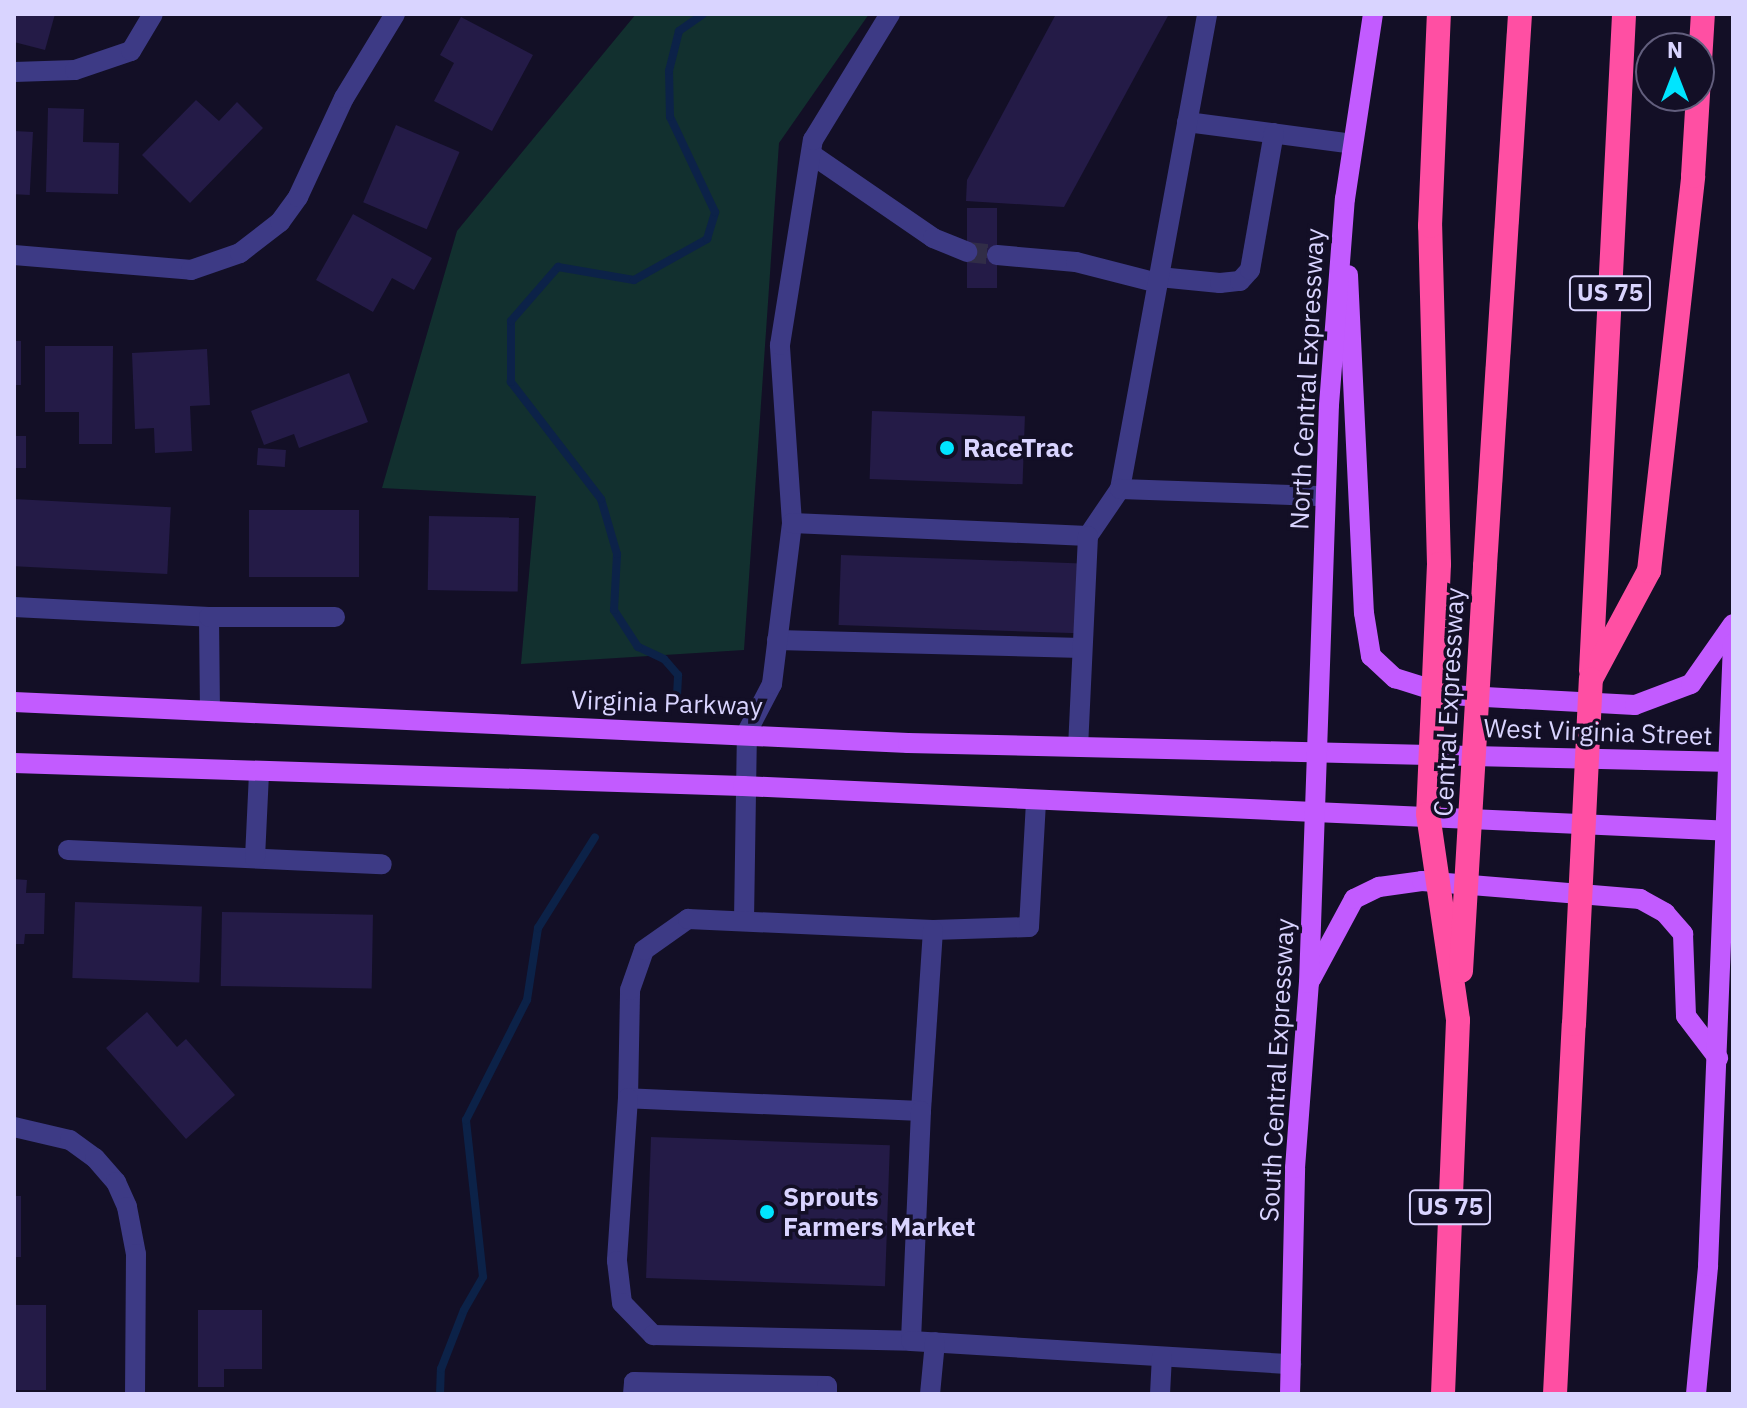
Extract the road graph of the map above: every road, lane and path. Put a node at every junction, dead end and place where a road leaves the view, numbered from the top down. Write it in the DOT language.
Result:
graph roads {
  1 [pos="153,14"];
  2 [pos="395,14"];
  3 [pos="890,14"];
  4 [pos="1207,14"];
  5 [pos="1373,14"];
  6 [pos="1439,14"];
  7 [pos="1520,14"];
  8 [pos="1624,14"];
  9 [pos="1703,14"];
  10 [pos="14,72"];
  11 [pos="1187,122"];
  12 [pos="1274,133"];
  13 [pos="1353,144"];
  14 [pos="811,154"];
  15 [pos="1345,199"];
  16 [pos="967,252"];
  17 [pos="14,255"];
  18 [pos="997,255"];
  19 [pos="1158,280"];
  20 [pos="1120,489"];
  21 [pos="1325,496"];
  22 [pos="792,523"];
  23 [pos="1088,536"];
  24 [pos="14,607"];
  25 [pos="209,617"];
  26 [pos="335,617"];
  27 [pos="1733,624"];
  28 [pos="777,640"];
  29 [pos="1733,644"];
  30 [pos="1082,648"];
  31 [pos="1591,679"];
  32 [pos="14,702"];
  33 [pos="210,711"];
  34 [pos="747,732"];
  35 [pos="1078,747"];
  36 [pos="1318,750"];
  37 [pos="1731,762"];
  38 [pos="14,763"];
  39 [pos="259,773"];
  40 [pos="743,786"];
  41 [pos="1036,800"];
  42 [pos="1315,809"];
  43 [pos="1729,831"];
  44 [pos="68,850"];
  45 [pos="255,858"];
  46 [pos="382,864"];
  47 [pos="744,920"];
  48 [pos="933,930"];
  49 [pos="1309,983"];
  50 [pos="1726,1004"];
  51 [pos="1458,1020"];
  52 [pos="1718,1058"];
  53 [pos="628,1098"];
  54 [pos="921,1111"];
  55 [pos="14,1127"];
  56 [pos="911,1341"];
  57 [pos="935,1342"];
  58 [pos="1162,1357"];
  59 [pos="1291,1364"];
  60 [pos="135,1394"];
  61 [pos="633,1394"];
  62 [pos="827,1394"];
  63 [pos="930,1394"];
  64 [pos="1160,1394"];
  65 [pos="1290,1394"];
  66 [pos="1443,1394"];
  67 [pos="1555,1394"];
  68 [pos="1696,1394"];
  1 -- 10 [label="street"];
  2 -- 17 [label="street"];
  3 -- 14 [label="street"];
  4 -- 11 [label="street"];
  5 -- 13 [label="main road, North Central Expressway"];
  6 -- 51 [label="highway, bridge"];
  7 -- 51 [label="highway, Central Expressway / US 75, bridge"];
  8 -- 31 [label="highway, US 75"];
  9 -- 31 [label="highway"];
  11 -- 12 [label="street"];
  11 -- 19 [label="street"];
  12 -- 13 [label="street"];
  12 -- 19 [label="street"];
  13 -- 15 [label="main road, North Central Expressway"];
  14 -- 16 [label="street"];
  14 -- 22 [label="street"];
  15 -- 21 [label="main road, North Central Expressway"];
  15 -- 27 [label="main road"];
  18 -- 19 [label="street"];
  19 -- 20 [label="street"];
  20 -- 21 [label="street"];
  20 -- 23 [label="street"];
  21 -- 36 [label="main road, North Central Expressway"];
  22 -- 23 [label="street"];
  22 -- 28 [label="street"];
  23 -- 30 [label="street"];
  24 -- 25 [label="street"];
  25 -- 26 [label="street"];
  25 -- 33 [label="street"];
  28 -- 30 [label="street"];
  28 -- 34 [label="street"];
  29 -- 37 [label="main road"];
  30 -- 35 [label="street"];
  31 -- 67 [label="highway, US 75, bridge"];
  32 -- 33 [label="main road, Virginia Parkway"];
  33 -- 34 [label="main road, Virginia Parkway"];
  34 -- 35 [label="main road, Virginia Parkway"];
  34 -- 40 [label="street"];
  35 -- 36 [label="main road, Virginia Parkway"];
  36 -- 37 [label="main road, West Virginia Street"];
  36 -- 42 [label="main road, South Central Expressway"];
  37 -- 43 [label="main road"];
  38 -- 39 [label="main road"];
  39 -- 40 [label="main road"];
  39 -- 45 [label="street"];
  40 -- 41 [label="main road"];
  40 -- 47 [label="street"];
  41 -- 42 [label="main road"];
  41 -- 48 [label="street"];
  42 -- 43 [label="main road"];
  42 -- 49 [label="main road, South Central Expressway"];
  43 -- 50 [label="main road"];
  44 -- 45 [label="street"];
  45 -- 46 [label="street"];
  47 -- 48 [label="street"];
  47 -- 53 [label="street"];
  48 -- 54 [label="street"];
  49 -- 52 [label="main road"];
  49 -- 59 [label="main road, South Central Expressway"];
  50 -- 52 [label="main road"];
  51 -- 66 [label="highway, Central Expressway / US 75"];
  52 -- 68 [label="main road"];
  53 -- 54 [label="street"];
  53 -- 56 [label="street"];
  54 -- 56 [label="street"];
  55 -- 60 [label="street"];
  56 -- 57 [label="street"];
  57 -- 58 [label="street"];
  57 -- 63 [label="street"];
  58 -- 59 [label="street"];
  58 -- 64 [label="street"];
  59 -- 65 [label="main road, South Central Expressway"];
  61 -- 62 [label="street"];
}
